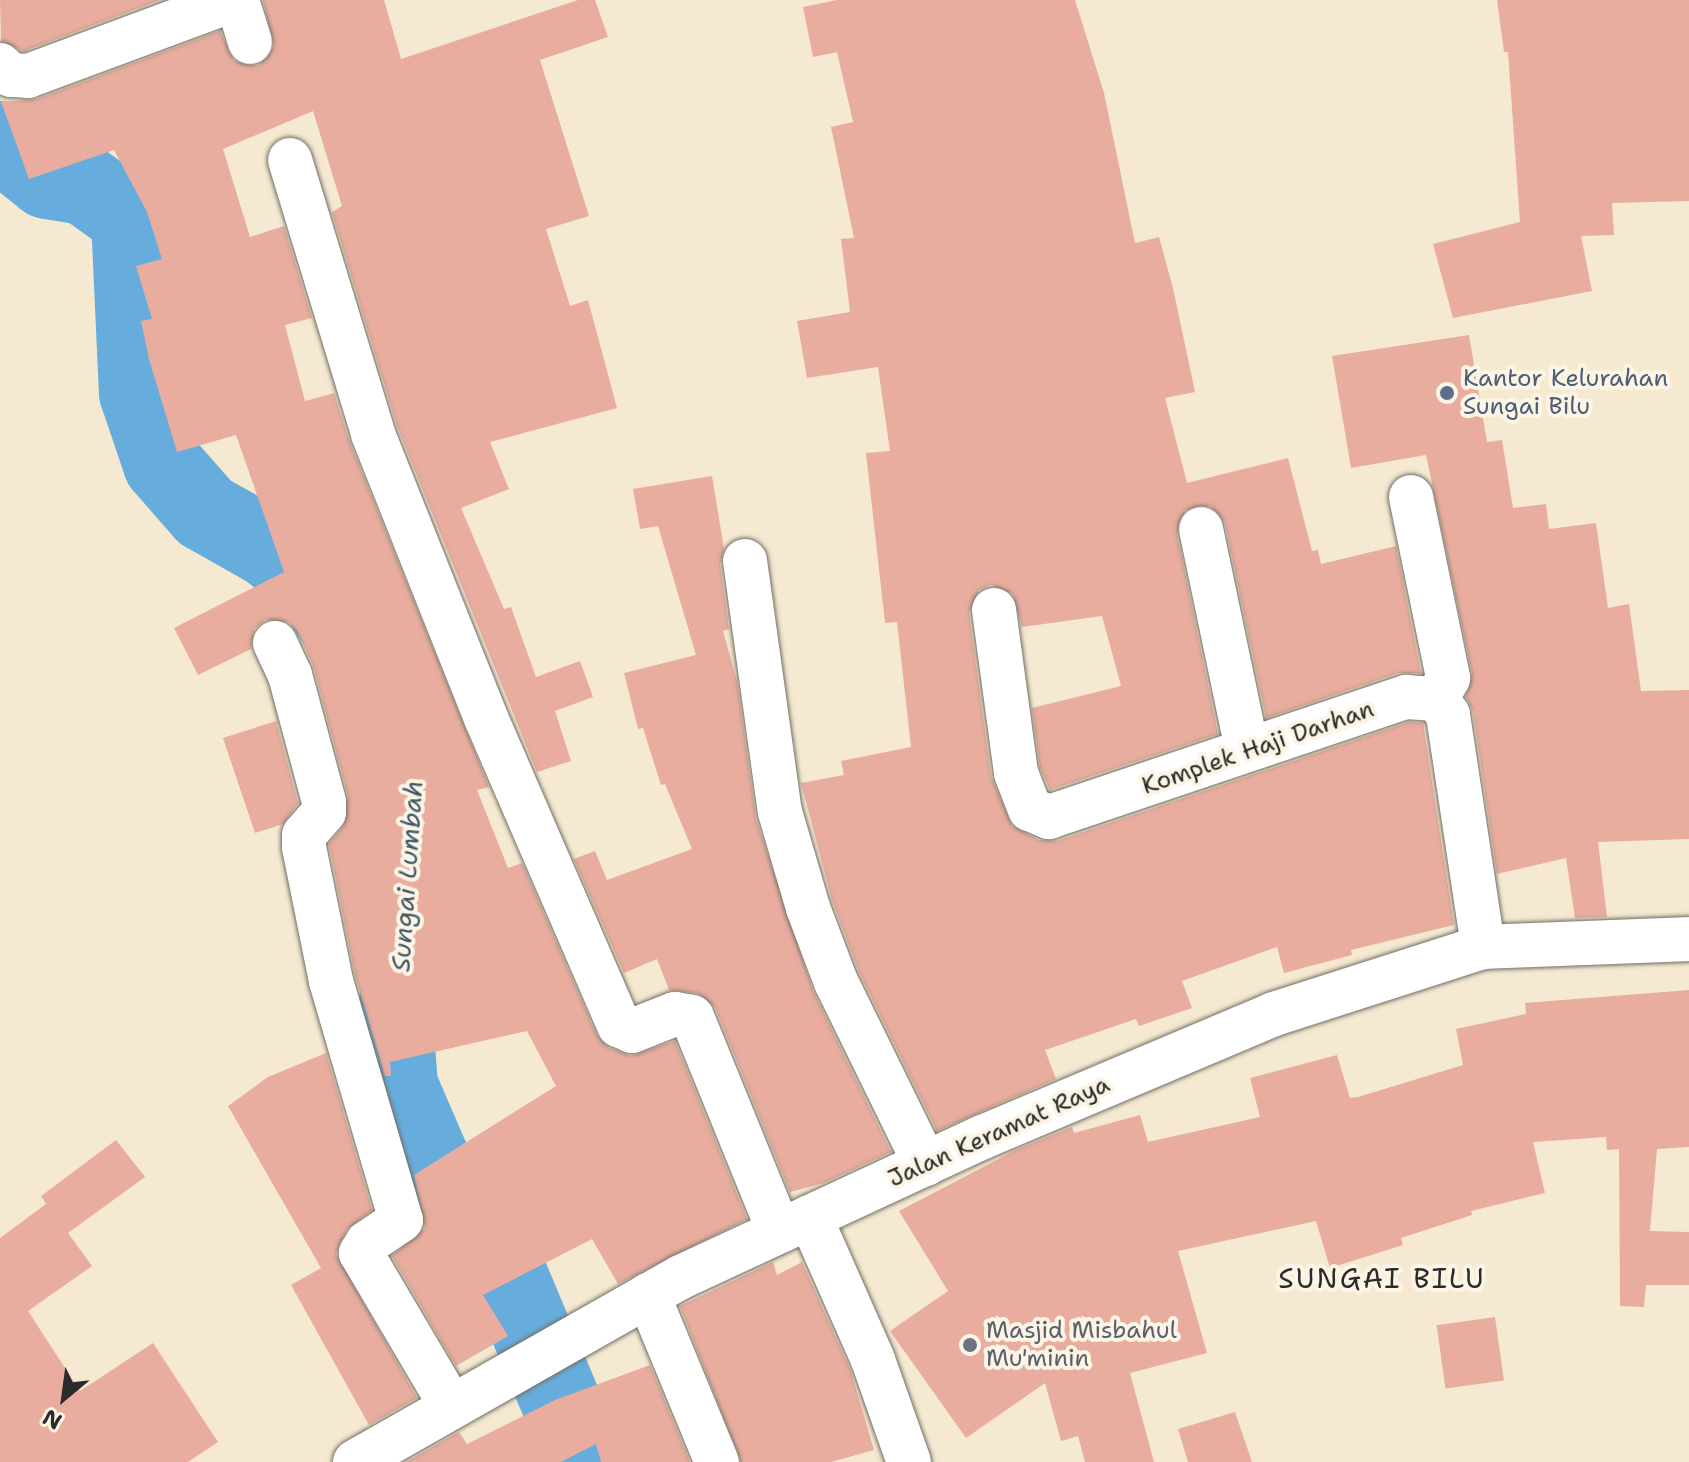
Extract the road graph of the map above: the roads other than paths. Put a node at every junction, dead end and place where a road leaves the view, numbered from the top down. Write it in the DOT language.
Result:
graph roads {
  1 [pos="234,0"];
  2 [pos="250,42"];
  3 [pos="0,65"];
  4 [pos="290,160"];
  5 [pos="1411,497"];
  6 [pos="1201,529"];
  7 [pos="745,561"];
  8 [pos="994,610"];
  9 [pos="275,643"];
  10 [pos="1437,699"];
  11 [pos="1247,749"];
  12 [pos="1689,939"];
  13 [pos="1483,947"];
  14 [pos="925,1164"];
  15 [pos="795,1224"];
  16 [pos="648,1295"];
  17 [pos="451,1406"];
  18 [pos="355,1462"];
  19 [pos="717,1462"];
  20 [pos="909,1462"];
  1 -- 2 [label="street"];
  1 -- 3 [label="street"];
  4 -- 15 [label="street"];
  5 -- 10 [label="street"];
  6 -- 11 [label="street"];
  7 -- 14 [label="street"];
  8 -- 11 [label="street, Komplek Haji Darhan"];
  9 -- 17 [label="street"];
  10 -- 11 [label="street, Komplek Haji Darhan"];
  10 -- 13 [label="street"];
  12 -- 13 [label="street, Jalan Keramat Raya"];
  13 -- 14 [label="street, Jalan Keramat Raya"];
  14 -- 15 [label="street, Jalan Keramat Raya"];
  15 -- 16 [label="street, Jalan Keramat Raya"];
  15 -- 20 [label="street"];
  16 -- 17 [label="street, Jalan Keramat Raya"];
  16 -- 19 [label="street"];
  17 -- 18 [label="street, Jalan Keramat Raya"];
}
